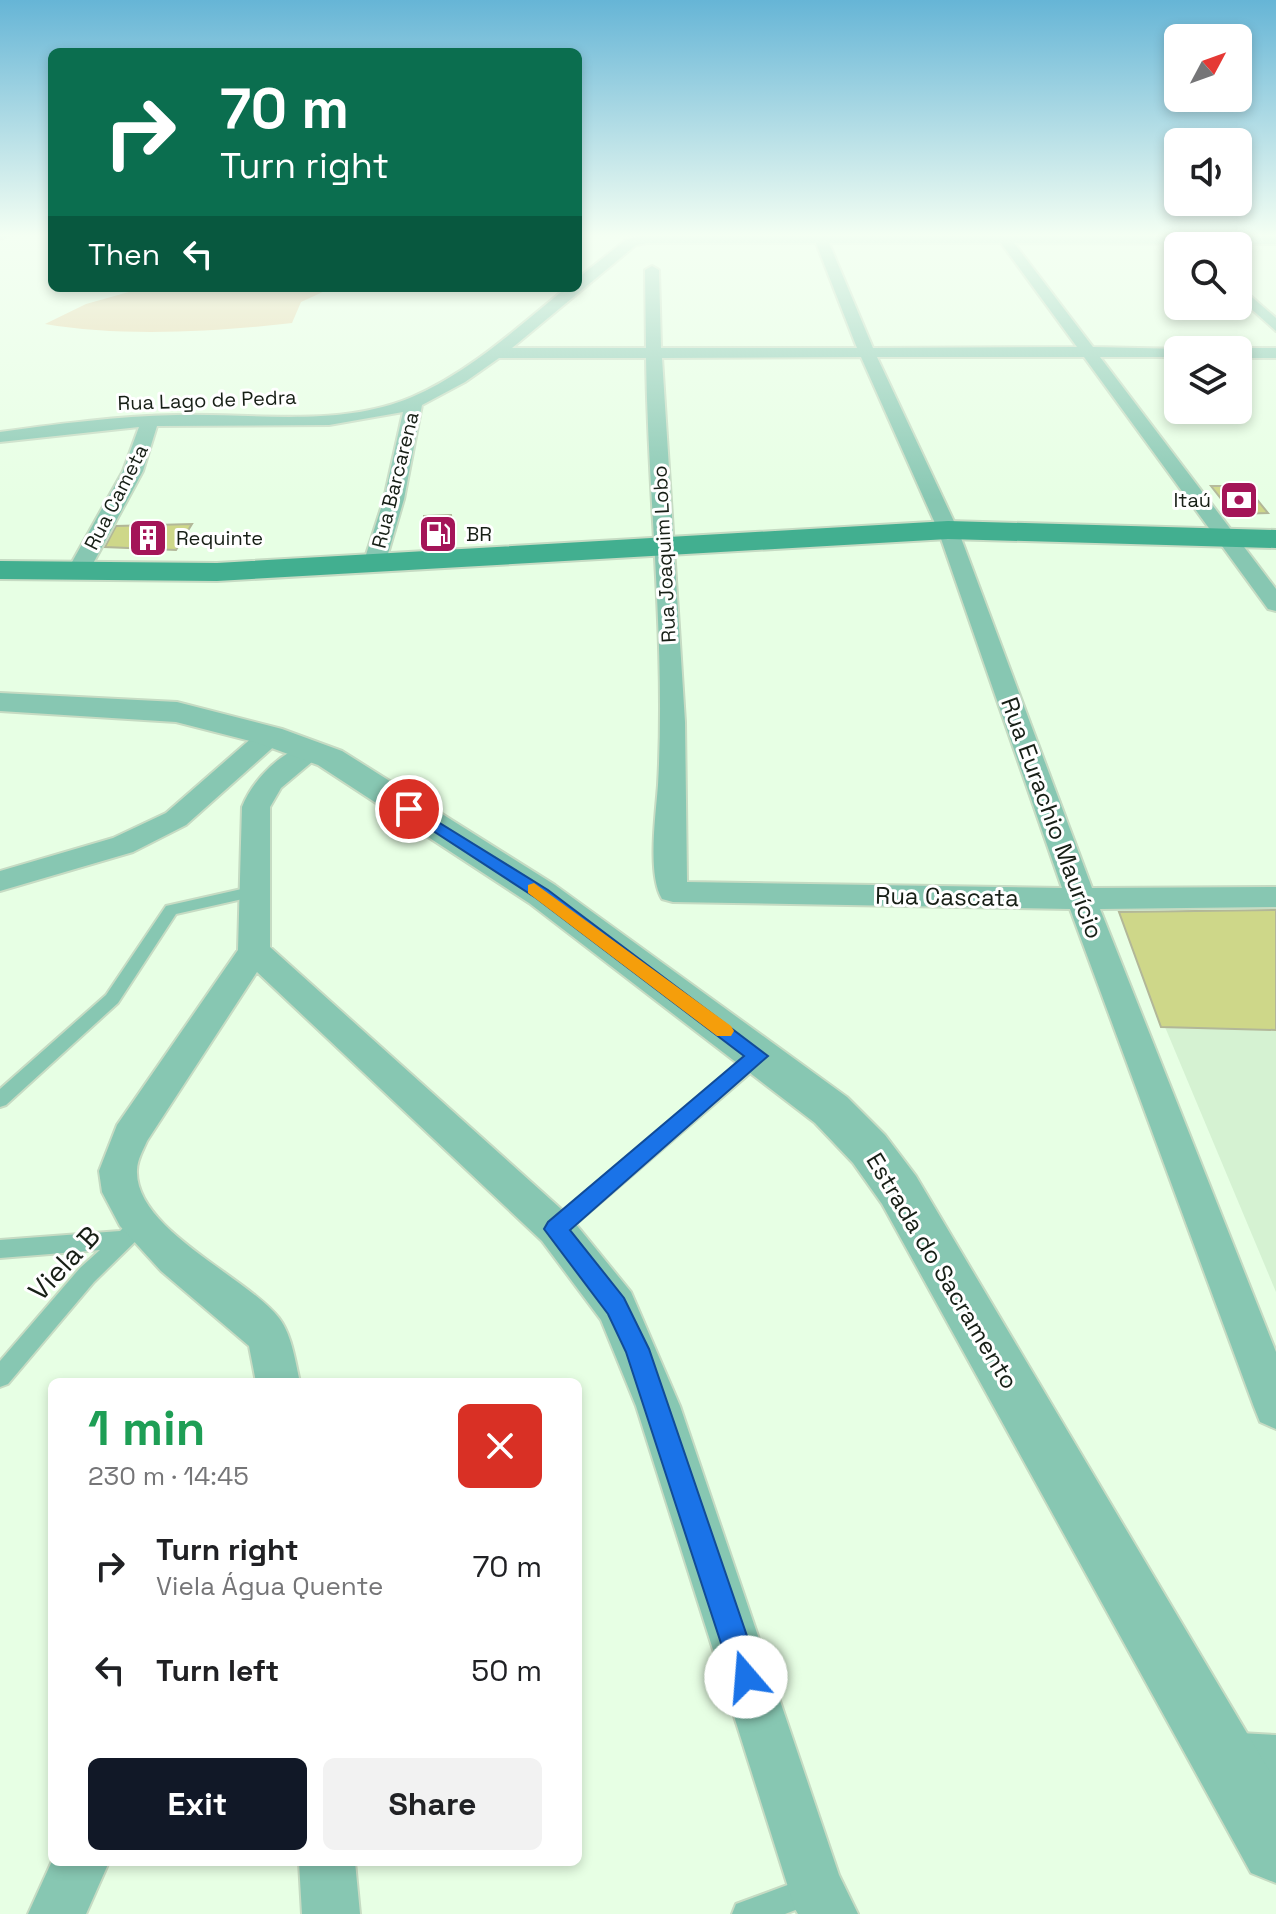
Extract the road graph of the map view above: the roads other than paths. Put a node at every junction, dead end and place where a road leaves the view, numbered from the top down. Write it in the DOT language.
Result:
graph roads {
  1 [pos="531,323"];
  2 [pos="653,323"];
  3 [pos="855,323"];
  4 [pos="1065,323"];
  5 [pos="653,352"];
  6 [pos="867,352"];
  7 [pos="1086,352"];
  8 [pos="1164,352"];
  9 [pos="495,353"];
  10 [pos="1252,353"];
  11 [pos="1276,353"];
  12 [pos="414,403"];
  13 [pos="150,421"];
  14 [pos="0,437"];
  15 [pos="948,530"];
  16 [pos="1225,538"];
  17 [pos="1276,539"];
  18 [pos="664,546"];
  19 [pos="374,564"];
  20 [pos="0,570"];
  21 [pos="78,571"];
  22 [pos="1276,604"];
  23 [pos="0,702"];
  24 [pos="270,736"];
  25 [pos="312,751"];
  26 [pos="196,801"];
  27 [pos="256,807"];
  28 [pos="667,839"];
  29 [pos="0,881"];
  30 [pos="255,891"];
  31 [pos="1276,897"];
  32 [pos="1081,899"];
  33 [pos="254,951"];
  34 [pos="758,1056"];
  35 [pos="0,1100"];
  36 [pos="556,1229"];
  37 [pos="131,1232"];
  38 [pos="0,1249"];
  39 [pos="0,1377"];
  40 [pos="277,1378"];
  41 [pos="1276,1407"];
  42 [pos="1222,1759"];
  43 [pos="1276,1762"];
  44 [pos="1276,1848"];
  45 [pos="79,1866"];
  46 [pos="327,1866"];
  47 [pos="822,1901"];
  48 [pos="57,1914"];
  49 [pos="331,1914"];
  50 [pos="746,1914"];
  1 -- 9 [label="street, Rua Barcarena"];
  2 -- 5 [label="street, Rua Joaquim Lobo"];
  3 -- 6 [label="street, Rua Eurachio Maurício"];
  4 -- 7 [label="street"];
  5 -- 6 [label="street"];
  5 -- 9 [label="street"];
  5 -- 18 [label="street, Rua Joaquim Lobo"];
  6 -- 7 [label="street"];
  6 -- 15 [label="street, Rua Eurachio Maurício"];
  7 -- 8 [label="street"];
  7 -- 16 [label="street"];
  9 -- 12 [label="street, Rua Barcarena"];
  10 -- 11 [label="street"];
  12 -- 13 [label="street, Rua Lago de Pedra"];
  12 -- 19 [label="street, Rua Barcarena"];
  13 -- 14 [label="street, Rua Lago de Pedra"];
  13 -- 21 [label="street, Rua Cameta"];
  15 -- 16 [label="main road"];
  15 -- 18 [label="main road"];
  15 -- 32 [label="street, Rua Eurachio Maurício"];
  16 -- 17 [label="main road"];
  16 -- 22 [label="street"];
  18 -- 19 [label="main road"];
  18 -- 28 [label="street, Rua Joaquim Lobo"];
  19 -- 21 [label="main road"];
  20 -- 21 [label="main road"];
  23 -- 24 [label="street, Estrada do Sacramento"];
  24 -- 25 [label="street, Estrada do Sacramento"];
  24 -- 26 [label="street"];
  25 -- 27 [label="street"];
  25 -- 34 [label="street, Estrada do Sacramento"];
  26 -- 27 [label="street"];
  26 -- 29 [label="street"];
  27 -- 30 [label="street"];
  28 -- 32 [label="street, Rua Cascata"];
  30 -- 33 [label="street"];
  30 -- 35 [label="lane"];
  31 -- 32 [label="street, Rua Cascata"];
  32 -- 41 [label="street, Rua Eurachio Maurício"];
  33 -- 36 [label="street"];
  33 -- 37 [label="street"];
  34 -- 36 [label="lane"];
  34 -- 42 [label="street, Estrada do Sacramento"];
  36 -- 47 [label="street"];
  37 -- 38 [label="lane"];
  37 -- 39 [label="lane, Viela B"];
  37 -- 40 [label="street"];
  42 -- 43 [label="street"];
  42 -- 44 [label="street, Estrada do Sacramento"];
  45 -- 48 [label="street"];
  46 -- 49 [label="street"];
  47 -- 50 [label="lane"];
}
